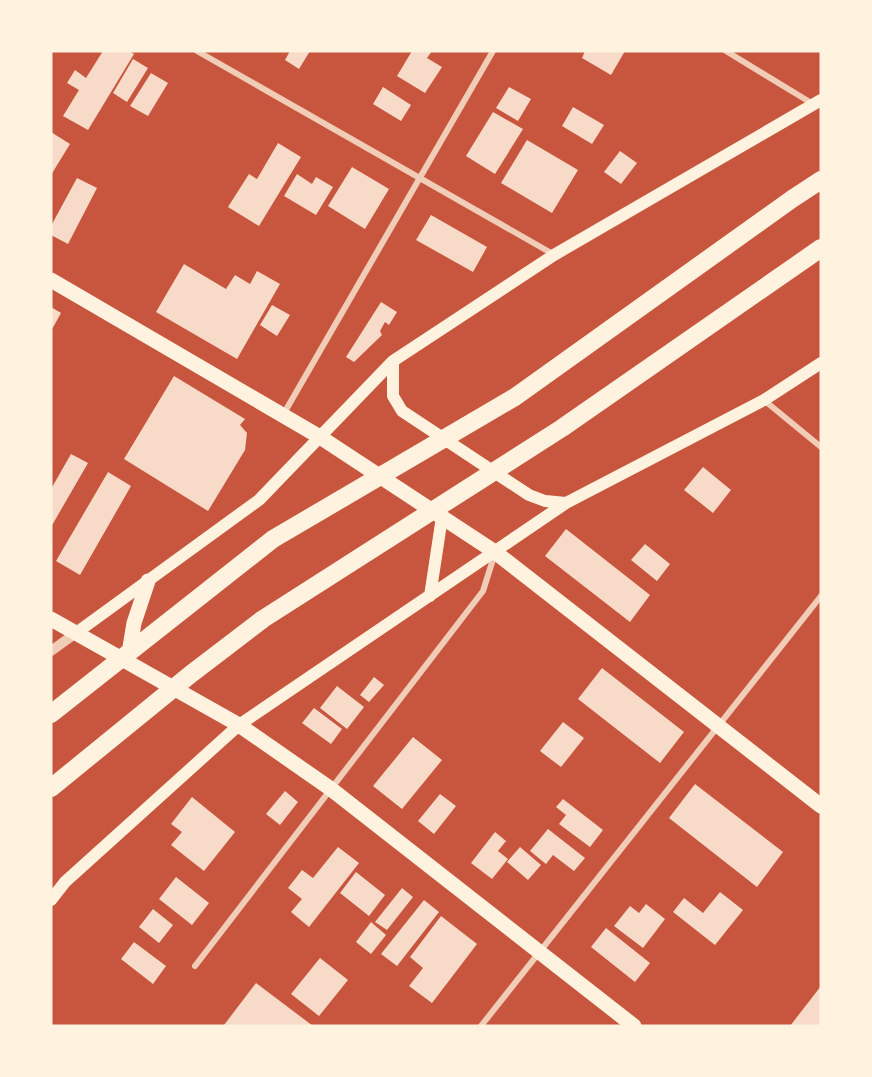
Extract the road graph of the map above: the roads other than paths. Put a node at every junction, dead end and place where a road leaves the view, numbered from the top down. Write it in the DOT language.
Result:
graph roads {
  1 [pos="197,51"];
  2 [pos="493,51"];
  3 [pos="726,51"];
  4 [pos="817,102"];
  5 [pos="421,179"];
  6 [pos="821,180"];
  7 [pos="821,248"];
  8 [pos="554,255"];
  9 [pos="51,280"];
  10 [pos="393,361"];
  11 [pos="821,363"];
  12 [pos="764,400"];
  13 [pos="283,415"];
  14 [pos="320,437"];
  15 [pos="821,447"];
  16 [pos="566,503"];
  17 [pos="442,517"];
  18 [pos="495,552"];
  19 [pos="148,581"];
  20 [pos="430,596"];
  21 [pos="821,596"];
  22 [pos="51,619"];
  23 [pos="76,633"];
  24 [pos="51,651"];
  25 [pos="128,663"];
  26 [pos="51,714"];
  27 [pos="238,724"];
  28 [pos="719,726"];
  29 [pos="51,788"];
  30 [pos="331,789"];
  31 [pos="821,806"];
  32 [pos="51,900"];
  33 [pos="540,952"];
  34 [pos="195,966"];
  35 [pos="481,1026"];
  36 [pos="634,1026"];
  1 -- 5 [label="street"];
  2 -- 5 [label="street"];
  3 -- 4 [label="street"];
  4 -- 8 [label="main road"];
  5 -- 8 [label="street"];
  5 -- 13 [label="street"];
  6 -- 26 [label="highway"];
  7 -- 29 [label="highway"];
  8 -- 10 [label="main road"];
  9 -- 13 [label="main road"];
  10 -- 14 [label="main road"];
  10 -- 16 [label="main road"];
  11 -- 12 [label="main road"];
  12 -- 15 [label="street"];
  12 -- 16 [label="main road"];
  13 -- 14 [label="main road"];
  14 -- 17 [label="main road"];
  14 -- 19 [label="main road"];
  16 -- 18 [label="main road"];
  17 -- 18 [label="main road"];
  17 -- 20 [label="main road"];
  18 -- 20 [label="main road"];
  18 -- 28 [label="main road"];
  18 -- 30 [label="street"];
  19 -- 23 [label="main road"];
  19 -- 25 [label="main road"];
  20 -- 27 [label="main road"];
  21 -- 28 [label="street"];
  22 -- 23 [label="main road"];
  23 -- 24 [label="street"];
  23 -- 25 [label="main road"];
  25 -- 27 [label="main road"];
  27 -- 30 [label="main road"];
  27 -- 32 [label="main road"];
  28 -- 31 [label="main road"];
  28 -- 33 [label="street"];
  30 -- 33 [label="main road"];
  30 -- 34 [label="street"];
  33 -- 35 [label="street"];
  33 -- 36 [label="main road"];
}
